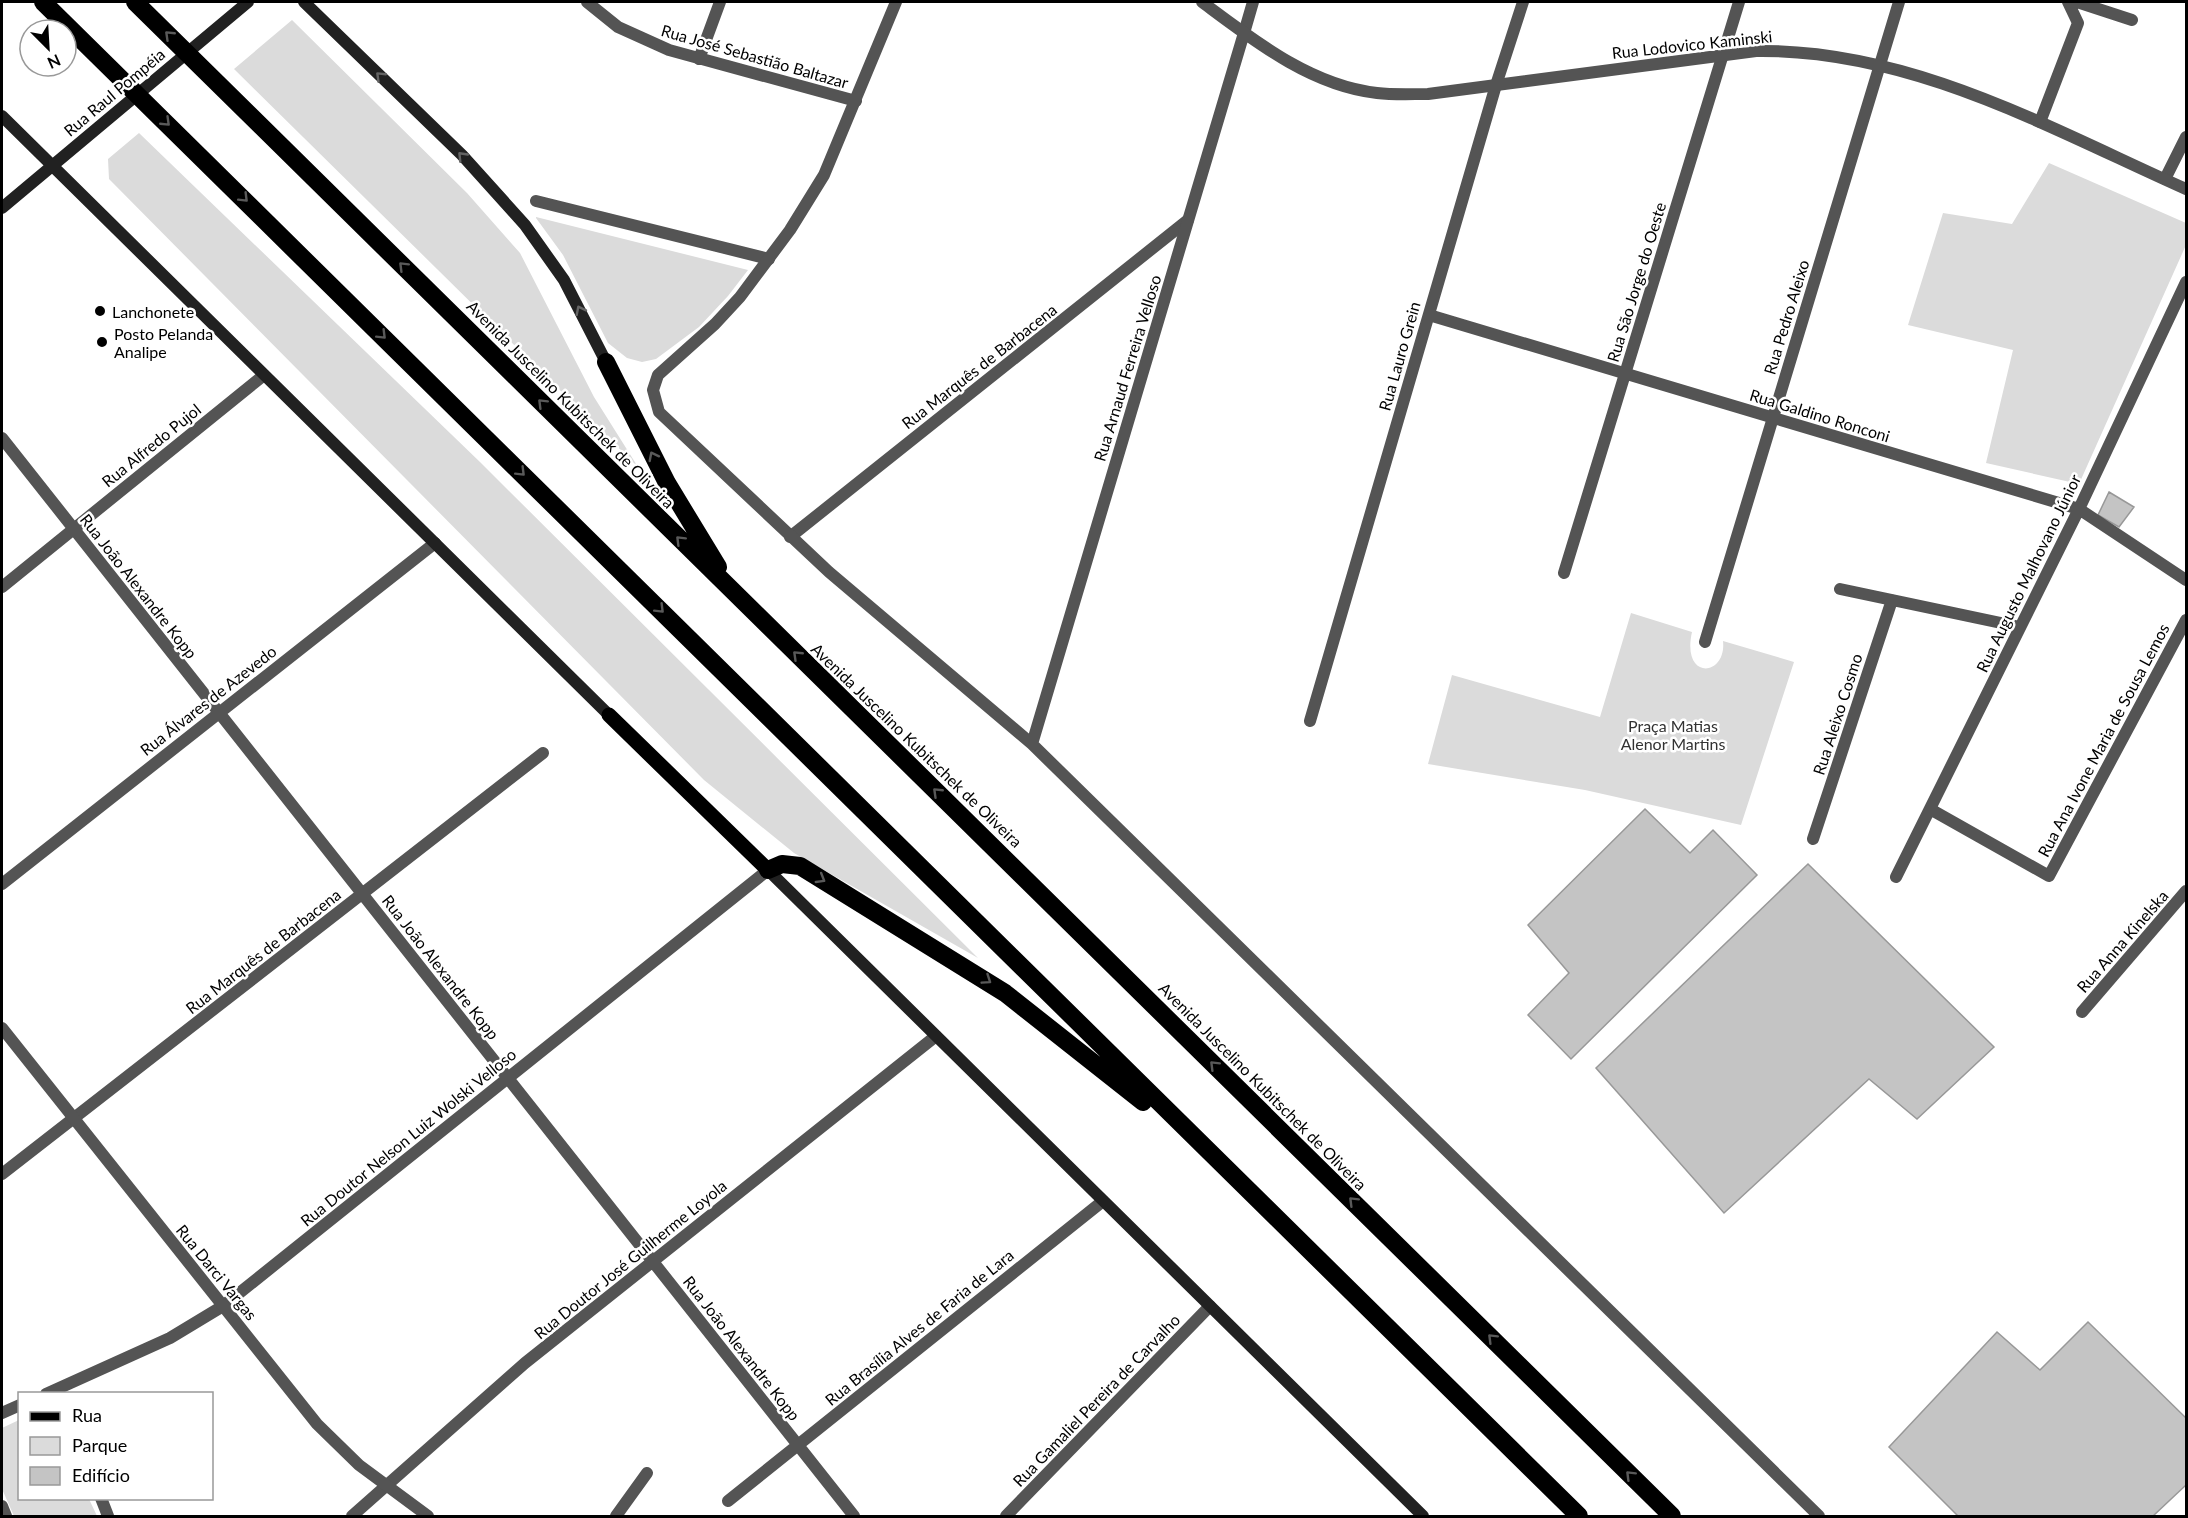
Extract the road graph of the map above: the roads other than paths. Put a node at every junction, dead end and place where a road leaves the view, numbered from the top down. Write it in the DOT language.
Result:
graph roads {
  1 [pos="43,2"];
  2 [pos="135,2"];
  3 [pos="248,2"];
  4 [pos="304,2"];
  5 [pos="586,2"];
  6 [pos="720,2"];
  7 [pos="896,2"];
  8 [pos="1202,2"];
  9 [pos="1253,2"];
  10 [pos="1523,2"];
  11 [pos="1739,2"];
  12 [pos="1899,2"];
  13 [pos="2068,2"];
  14 [pos="2077,2"];
  15 [pos="2132,20"];
  16 [pos="1244,33"];
  17 [pos="1723,53"];
  18 [pos="699,59"];
  19 [pos="1880,65"];
  20 [pos="1496,85"];
  21 [pos="856,101"];
  22 [pos="2,116"];
  23 [pos="2040,122"];
  24 [pos="2187,137"];
  25 [pos="52,166"];
  26 [pos="2165,179"];
  27 [pos="2187,189"];
  28 [pos="536,201"];
  29 [pos="2,208"];
  30 [pos="1188,220"];
  31 [pos="770,259"];
  32 [pos="2187,282"];
  33 [pos="1429,315"];
  34 [pos="606,362"];
  35 [pos="1625,373"];
  36 [pos="264,375"];
  37 [pos="1773,418"];
  38 [pos="2,438"];
  39 [pos="2079,509"];
  40 [pos="73,529"];
  41 [pos="790,537"];
  42 [pos="435,543"];
  43 [pos="1564,573"];
  44 [pos="2187,580"];
  45 [pos="2,587"];
  46 [pos="1840,589"];
  47 [pos="737,596"];
  48 [pos="1892,600"];
  49 [pos="2187,620"];
  50 [pos="2020,627"];
  51 [pos="1705,642"];
  52 [pos="219,713"];
  53 [pos="609,715"];
  54 [pos="1310,722"];
  55 [pos="1032,744"];
  56 [pos="543,753"];
  57 [pos="1930,809"];
  58 [pos="1813,839"];
  59 [pos="768,870"];
  60 [pos="1896,877"];
  61 [pos="2,884"];
  62 [pos="2187,891"];
  63 [pos="362,894"];
  64 [pos="2082,1012"];
  65 [pos="2,1028"];
  66 [pos="936,1036"];
  67 [pos="508,1078"];
  68 [pos="74,1119"];
  69 [pos="1222,1165"];
  70 [pos="2,1174"];
  71 [pos="1103,1201"];
  72 [pos="653,1262"];
  73 [pos="223,1306"];
  74 [pos="1210,1306"];
  75 [pos="53,1392"];
  76 [pos="18,1406"];
  77 [pos="2,1413"];
  78 [pos="798,1445"];
  79 [pos="647,1473"];
  80 [pos="386,1486"];
  81 [pos="102,1500"];
  82 [pos="728,1501"];
  83 [pos="2,1506"];
  84 [pos="6,1516"];
  85 [pos="108,1516"];
  86 [pos="352,1516"];
  87 [pos="428,1516"];
  88 [pos="616,1516"];
  89 [pos="854,1516"];
  90 [pos="1006,1516"];
  91 [pos="1423,1516"];
  92 [pos="1579,1516"];
  93 [pos="1672,1516"];
  94 [pos="1819,1516"];
  1 -- 69 [label="highway, one-way"];
  47 -- 2 [label="highway, Avenida Juscelino Kubitschek de Oliveira, one-way"];
  3 -- 25 [label="main road, Rua Raul Pompéia"];
  34 -- 4 [label="main road, one-way"];
  5 -- 18 [label="street, Rua José Sebastião Baltazar"];
  6 -- 18 [label="street"];
  7 -- 21 [label="street"];
  8 -- 16 [label="street, Rua Lodovico Kaminski"];
  9 -- 16 [label="street, Rua Arnaud Ferreira Velloso"];
  10 -- 20 [label="street, Rua Lauro Grein"];
  11 -- 17 [label="street, Rua São Jorge do Oeste"];
  12 -- 19 [label="street, Rua Pedro Aleixo"];
  13 -- 23 [label="street"];
  14 -- 15 [label="street"];
  16 -- 20 [label="street, Rua Lodovico Kaminski"];
  16 -- 30 [label="street, Rua Arnaud Ferreira Velloso"];
  17 -- 19 [label="street, Rua Lodovico Kaminski"];
  17 -- 20 [label="street, Rua Lodovico Kaminski"];
  17 -- 35 [label="street, Rua São Jorge do Oeste"];
  18 -- 21 [label="street, Rua José Sebastião Baltazar"];
  19 -- 23 [label="street, Rua Lodovico Kaminski"];
  19 -- 37 [label="street, Rua Pedro Aleixo"];
  20 -- 33 [label="street, Rua Lauro Grein"];
  21 -- 31 [label="street"];
  22 -- 25 [label="main road"];
  23 -- 26 [label="street, Rua Lodovico Kaminski"];
  24 -- 26 [label="street"];
  25 -- 29 [label="main road, Rua Raul Pompéia"];
  25 -- 36 [label="main road"];
  26 -- 27 [label="street, Rua Lodovico Kaminski"];
  28 -- 31 [label="street"];
  30 -- 41 [label="street, Rua Marquês de Barbacena"];
  30 -- 55 [label="street, Rua Arnaud Ferreira Velloso"];
  31 -- 41 [label="street"];
  32 -- 39 [label="street, Rua Augusto Malhovano Júnior"];
  33 -- 35 [label="street, Rua Galdino Ronconi"];
  33 -- 54 [label="street, Rua Lauro Grein"];
  47 -- 34 [label="highway, one-way"];
  35 -- 37 [label="street, Rua Galdino Ronconi"];
  35 -- 43 [label="street, Rua São Jorge do Oeste"];
  36 -- 40 [label="street, Rua Alfredo Pujol"];
  36 -- 42 [label="main road"];
  37 -- 39 [label="street, Rua Galdino Ronconi"];
  37 -- 51 [label="street, Rua Pedro Aleixo"];
  38 -- 40 [label="street, Rua João Alexandre Kopp"];
  39 -- 44 [label="street, Rua Galdino Ronconi"];
  39 -- 50 [label="street, Rua Augusto Malhovano Júnior"];
  40 -- 45 [label="street, Rua Alfredo Pujol"];
  40 -- 52 [label="street, Rua João Alexandre Kopp"];
  41 -- 55 [label="street"];
  42 -- 52 [label="street, Rua Álvares de Azevedo"];
  42 -- 53 [label="main road"];
  46 -- 48 [label="street"];
  93 -- 47 [label="highway, Avenida Juscelino Kubitschek de Oliveira, one-way"];
  48 -- 50 [label="street"];
  48 -- 58 [label="street, Rua Aleixo Cosmo"];
  49 -- 57 [label="street, Rua Ana Ivone Maria de Sousa Lemos"];
  50 -- 57 [label="street, Rua Augusto Malhovano Júnior"];
  52 -- 61 [label="street, Rua Álvares de Azevedo"];
  52 -- 63 [label="street, Rua João Alexandre Kopp"];
  53 -- 59 [label="main road"];
  55 -- 94 [label="street"];
  56 -- 63 [label="street, Rua Marquês de Barbacena"];
  57 -- 60 [label="street, Rua Augusto Malhovano Júnior"];
  59 -- 66 [label="main road"];
  59 -- 67 [label="street, Rua Doutor Nelson Luiz Wolski Velloso"];
  59 -- 69 [label="highway, one-way"];
  62 -- 64 [label="street, Rua Anna Kinelska"];
  63 -- 67 [label="street, Rua João Alexandre Kopp"];
  63 -- 68 [label="street, Rua Marquês de Barbacena"];
  65 -- 68 [label="street, Rua Darci Vargas"];
  66 -- 71 [label="main road"];
  66 -- 72 [label="street, Rua Doutor José Guilherme Loyola"];
  67 -- 72 [label="street, Rua João Alexandre Kopp"];
  67 -- 73 [label="street, Rua Doutor Nelson Luiz Wolski Velloso"];
  68 -- 70 [label="street, Rua Marquês de Barbacena"];
  68 -- 73 [label="street, Rua Darci Vargas"];
  69 -- 92 [label="highway"];
  71 -- 74 [label="main road"];
  71 -- 78 [label="street, Rua Brasília Alves de Faria de Lara"];
  72 -- 78 [label="street, Rua João Alexandre Kopp"];
  72 -- 80 [label="street, Rua Doutor José Guilherme Loyola"];
  73 -- 75 [label="street, Rua Doutor Nelson Luiz Wolski Velloso"];
  73 -- 80 [label="street, Rua Darci Vargas"];
  74 -- 90 [label="street, Rua Gamaliel Pereira de Carvalho"];
  74 -- 91 [label="main road"];
  76 -- 77 [label="street"];
  78 -- 82 [label="street, Rua Brasília Alves de Faria de Lara"];
  78 -- 89 [label="street, Rua João Alexandre Kopp"];
  79 -- 88 [label="street"];
  80 -- 86 [label="street, Rua Doutor José Guilherme Loyola"];
  80 -- 87 [label="street, Rua Darci Vargas"];
  81 -- 85 [label="street"];
  83 -- 84 [label="street"];
}
